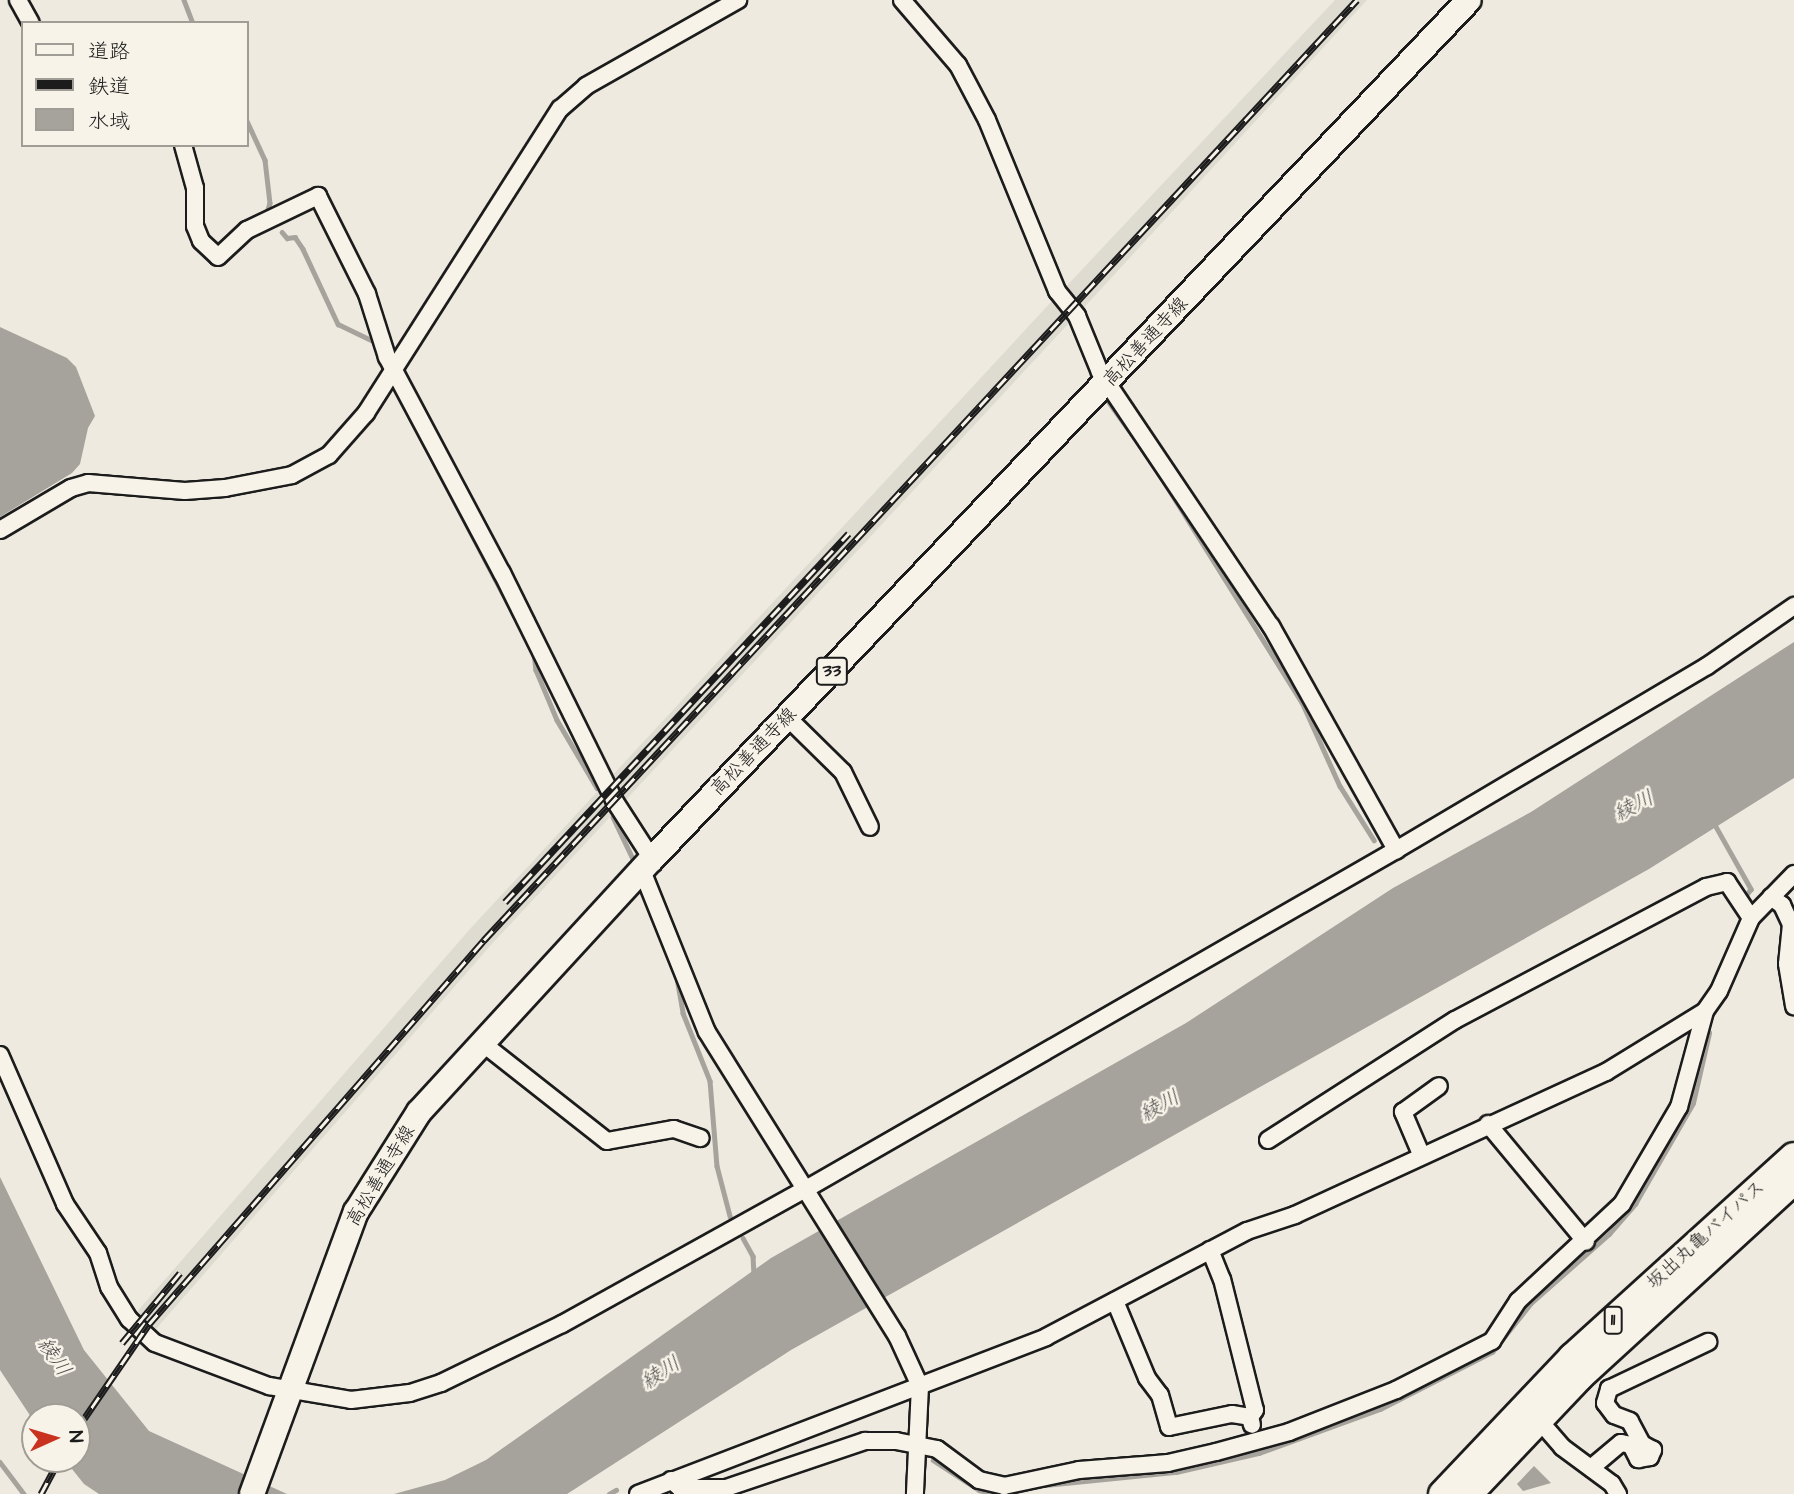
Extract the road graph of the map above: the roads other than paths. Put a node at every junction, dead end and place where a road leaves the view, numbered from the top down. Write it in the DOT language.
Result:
graph roads {
  1 [pos="18,0"];
  2 [pos="738,0"];
  3 [pos="902,0"];
  4 [pos="1469,0"];
  5 [pos="30,21"];
  6 [pos="184,147"];
  7 [pos="394,369"];
  8 [pos="1108,382"];
  9 [pos="0,530"];
  10 [pos="1794,606"];
  11 [pos="787,717"];
  12 [pos="870,827"];
  13 [pos="1396,850"];
  14 [pos="647,866"];
  15 [pos="1794,874"];
  16 [pos="1771,897"];
  17 [pos="1751,918"];
  18 [pos="1794,1006"];
  19 [pos="1705,1011"];
  20 [pos="481,1042"];
  21 [pos="0,1055"];
  22 [pos="1440,1086"];
  23 [pos="1488,1124"];
  24 [pos="700,1138"];
  25 [pos="1268,1140"];
  26 [pos="1421,1153"];
  27 [pos="1794,1156"];
  28 [pos="1794,1181"];
  29 [pos="806,1189"];
  30 [pos="1586,1242"];
  31 [pos="1210,1250"];
  32 [pos="1115,1301"];
  33 [pos="1708,1342"];
  34 [pos="920,1386"];
  35 [pos="287,1395"];
  36 [pos="1250,1417"];
  37 [pos="1538,1419"];
  38 [pos="1256,1441"];
  39 [pos="918,1443"];
  40 [pos="1591,1468"];
  41 [pos="671,1480"];
  42 [pos="1013,1490"];
  43 [pos="252,1494"];
  44 [pos="638,1494"];
  45 [pos="915,1494"];
  46 [pos="1442,1494"];
  47 [pos="1468,1494"];
  48 [pos="1618,1494"];
  1 -- 5 [label="street"];
  2 -- 7 [label="street"];
  3 -- 8 [label="street"];
  4 -- 8 [label="main road, 高松善通寺線 / 33"];
  6 -- 7 [label="street"];
  7 -- 9 [label="street"];
  7 -- 14 [label="street"];
  8 -- 11 [label="main road, 高松善通寺線 / 33"];
  8 -- 13 [label="street"];
  10 -- 13 [label="street"];
  11 -- 12 [label="street"];
  11 -- 14 [label="main road, 高松善通寺線 / 33"];
  13 -- 29 [label="street"];
  14 -- 20 [label="main road, 高松善通寺線 / 33"];
  14 -- 29 [label="street"];
  15 -- 16 [label="street"];
  16 -- 17 [label="street"];
  16 -- 18 [label="street"];
  17 -- 19 [label="street"];
  17 -- 25 [label="street"];
  19 -- 23 [label="street"];
  19 -- 30 [label="street"];
  20 -- 24 [label="street"];
  20 -- 35 [label="main road, 高松善通寺線 / 33"];
  21 -- 35 [label="street"];
  22 -- 26 [label="street"];
  23 -- 26 [label="street"];
  23 -- 30 [label="street"];
  26 -- 31 [label="street"];
  27 -- 46 [label="highway, 坂出丸亀バイパス / 11"];
  28 -- 37 [label="highway, 坂出丸亀バイパス / 11"];
  29 -- 34 [label="street"];
  29 -- 35 [label="street"];
  30 -- 38 [label="street"];
  31 -- 32 [label="street"];
  31 -- 36 [label="street"];
  32 -- 34 [label="street"];
  32 -- 36 [label="street"];
  33 -- 40 [label="street"];
  34 -- 39 [label="street"];
  34 -- 41 [label="street"];
  35 -- 43 [label="main road, 高松善通寺線 / 33"];
  36 -- 38 [label="street"];
  37 -- 40 [label="street"];
  37 -- 47 [label="highway, 坂出丸亀バイパス / 11"];
  38 -- 42 [label="street"];
  39 -- 41 [label="street"];
  39 -- 42 [label="street"];
  39 -- 45 [label="street"];
  40 -- 48 [label="street"];
  41 -- 44 [label="street"];
}
